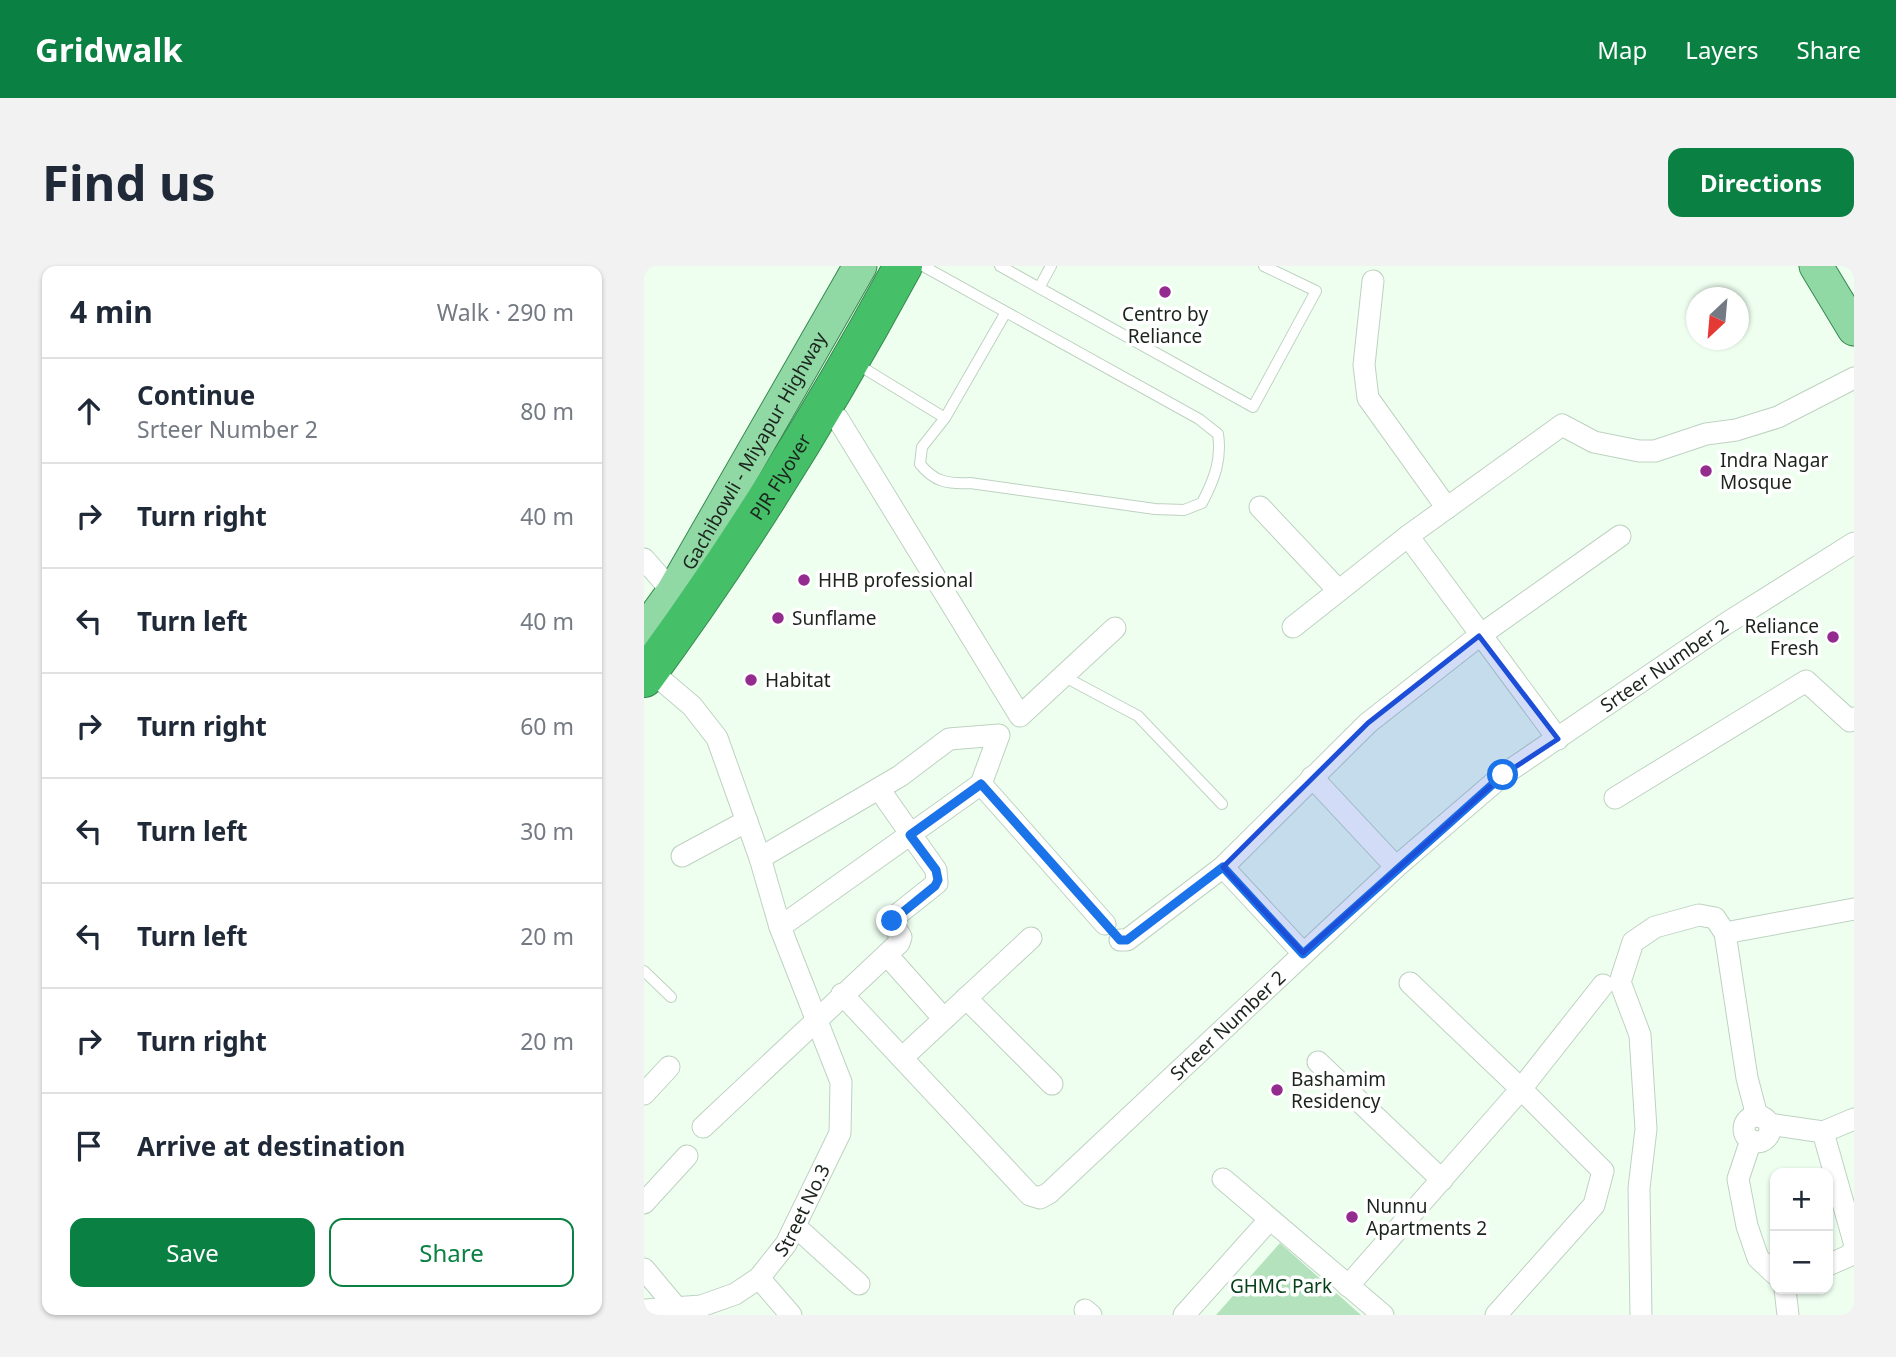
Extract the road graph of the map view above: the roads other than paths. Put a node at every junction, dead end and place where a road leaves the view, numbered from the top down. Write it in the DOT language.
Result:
graph roads {
  1 [pos="860,266"];
  2 [pos="879,266"];
  3 [pos="903,266"];
  4 [pos="923,266"];
  5 [pos="1000,266"];
  6 [pos="1051,266"];
  7 [pos="1264,266"];
  8 [pos="1816,266"];
  9 [pos="1373,281"];
  10 [pos="1039,288"];
  11 [pos="1006,312"];
  12 [pos="1854,329"];
  13 [pos="865,369"];
  14 [pos="1854,377"];
  15 [pos="944,418"];
  16 [pos="838,419"];
  17 [pos="1261,507"];
  18 [pos="1447,508"];
  19 [pos="1408,536"];
  20 [pos="1620,536"];
  21 [pos="1854,543"];
  22 [pos="644,559"];
  23 [pos="1338,590"];
  24 [pos="673,592"];
  25 [pos="1293,627"];
  26 [pos="1115,628"];
  27 [pos="644,632"];
  28 [pos="1479,636"];
  29 [pos="1063,676"];
  30 [pos="648,678"];
  31 [pos="1020,716"];
  32 [pos="1854,718"];
  33 [pos="999,735"];
  34 [pos="1558,739"];
  35 [pos="1312,778"];
  36 [pos="981,784"];
  37 [pos="879,789"];
  38 [pos="1615,798"];
  39 [pos="1222,804"];
  40 [pos="747,821"];
  41 [pos="910,835"];
  42 [pos="682,856"];
  43 [pos="760,858"];
  44 [pos="1223,867"];
  45 [pos="1396,867"];
  46 [pos="1854,909"];
  47 [pos="1105,923"];
  48 [pos="780,927"];
  49 [pos="1725,933"];
  50 [pos="1031,938"];
  51 [pos="1120,940"];
  52 [pos="1303,954"];
  53 [pos="887,955"];
  54 [pos="644,971"];
  55 [pos="1410,983"];
  56 [pos="1603,985"];
  57 [pos="842,994"];
  58 [pos="671,998"];
  59 [pos="966,998"];
  60 [pos="944,1018"];
  61 [pos="815,1020"];
  62 [pos="902,1058"];
  63 [pos="1318,1062"];
  64 [pos="669,1067"];
  65 [pos="1052,1084"];
  66 [pos="1521,1089"];
  67 [pos="644,1094"];
  68 [pos="1854,1119"];
  69 [pos="1763,1120"];
  70 [pos="703,1127"];
  71 [pos="1823,1132"];
  72 [pos="687,1156"];
  73 [pos="1223,1178"];
  74 [pos="1442,1180"];
  75 [pos="644,1203"];
  76 [pos="1270,1219"];
  77 [pos="795,1226"];
  78 [pos="1854,1242"];
  79 [pos="1854,1248"];
  80 [pos="1833,1263"];
  81 [pos="644,1269"];
  82 [pos="1770,1269"];
  83 [pos="760,1278"];
  84 [pos="859,1283"];
  85 [pos="1348,1286"];
  86 [pos="1786,1294"];
  87 [pos="675,1306"];
  88 [pos="644,1310"];
  89 [pos="792,1315"];
  90 [pos="1184,1315"];
  91 [pos="1383,1315"];
  92 [pos="1496,1315"];
  93 [pos="1642,1315"];
  94 [pos="1788,1315"];
  1 -- 24 [label="main road, Gachibowli - Miyapur Highway"];
  2 -- 30 [label="highway, PJR Flyover"];
  3 -- 30 [label="highway, PJR Flyover"];
  4 -- 11 [label="lane"];
  4 -- 13 [label="main road"];
  5 -- 10 [label="lane"];
  6 -- 10 [label="lane"];
  7 -- 10 [label="lane"];
  8 -- 12 [label="main road"];
  9 -- 18 [label="street"];
  11 -- 15 [label="lane"];
  11 -- 15 [label="lane"];
  13 -- 15 [label="lane"];
  13 -- 16 [label="main road"];
  14 -- 18 [label="street"];
  16 -- 30 [label="main road"];
  16 -- 31 [label="street"];
  17 -- 23 [label="street"];
  18 -- 19 [label="street"];
  19 -- 23 [label="street"];
  19 -- 28 [label="street"];
  20 -- 28 [label="street"];
  21 -- 34 [label="street, Srteer Number 2"];
  22 -- 24 [label="street"];
  23 -- 25 [label="street"];
  24 -- 27 [label="main road, Gachibowli - Miyapur Highway"];
  26 -- 29 [label="street"];
  28 -- 34 [label="street"];
  28 -- 35 [label="street"];
  29 -- 31 [label="street"];
  29 -- 39 [label="lane"];
  30 -- 40 [label="street, Street No.3"];
  31 -- 33 [label="street"];
  32 -- 38 [label="street"];
  33 -- 36 [label="street"];
  33 -- 37 [label="street"];
  34 -- 45 [label="street, Srteer Number 2"];
  35 -- 44 [label="street"];
  35 -- 45 [label="street"];
  36 -- 41 [label="street"];
  36 -- 47 [label="street"];
  37 -- 41 [label="street"];
  37 -- 43 [label="street"];
  40 -- 42 [label="street"];
  40 -- 43 [label="street, Street No.3"];
  41 -- 48 [label="street"];
  41 -- 53 [label="street"];
  43 -- 48 [label="street, Street No.3"];
  44 -- 51 [label="street"];
  44 -- 52 [label="street"];
  45 -- 52 [label="street, Srteer Number 2"];
  46 -- 49 [label="street"];
  47 -- 51 [label="lane"];
  48 -- 61 [label="street, Street No.3"];
  49 -- 69 [label="street"];
  49 -- 93 [label="street"];
  50 -- 59 [label="street"];
  52 -- 62 [label="street, Srteer Number 2"];
  53 -- 57 [label="street"];
  53 -- 60 [label="street"];
  54 -- 58 [label="lane"];
  55 -- 66 [label="street"];
  56 -- 66 [label="street"];
  57 -- 61 [label="street"];
  57 -- 62 [label="street, Srteer Number 2"];
  59 -- 60 [label="street"];
  59 -- 65 [label="street"];
  60 -- 62 [label="street"];
  61 -- 70 [label="street"];
  61 -- 77 [label="street, Street No.3"];
  63 -- 74 [label="street"];
  64 -- 67 [label="street"];
  66 -- 74 [label="street"];
  66 -- 92 [label="street"];
  68 -- 71 [label="street"];
  69 -- 71 [label="street"];
  69 -- 82 [label="street"];
  71 -- 78 [label="street"];
  72 -- 75 [label="street"];
  73 -- 76 [label="street"];
  74 -- 85 [label="street"];
  76 -- 85 [label="street"];
  76 -- 90 [label="street"];
  77 -- 83 [label="street, Street No.3"];
  77 -- 84 [label="street"];
  79 -- 80 [label="street"];
  81 -- 87 [label="street"];
  83 -- 87 [label="street, Street No.3"];
  83 -- 89 [label="street"];
  85 -- 91 [label="street"];
  86 -- 94 [label="street"];
  87 -- 88 [label="street, Street No.3"];
}
